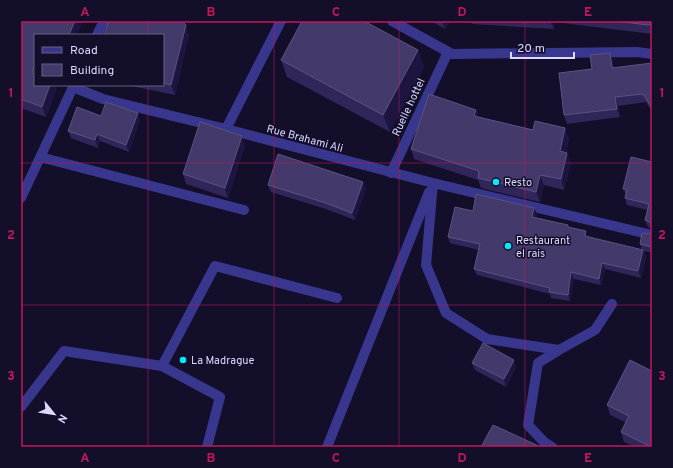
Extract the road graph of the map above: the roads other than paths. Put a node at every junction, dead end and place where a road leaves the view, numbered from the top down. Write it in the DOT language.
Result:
graph roads {
  1 [pos="104,21"];
  2 [pos="281,21"];
  3 [pos="392,21"];
  4 [pos="98,34"];
  5 [pos="448,52"];
  6 [pos="652,54"];
  7 [pos="73,86"];
  8 [pos="226,129"];
  9 [pos="40,157"];
  10 [pos="391,172"];
  11 [pos="433,183"];
  12 [pos="21,198"];
  13 [pos="244,210"];
  14 [pos="652,235"];
  15 [pos="337,298"];
  16 [pos="612,304"];
  17 [pos="559,350"];
  18 [pos="162,366"];
  19 [pos="21,407"];
  20 [pos="207,447"];
  21 [pos="327,447"];
  22 [pos="552,447"];
  1 -- 4 [label="street"];
  2 -- 8 [label="street"];
  3 -- 5 [label="street"];
  5 -- 6 [label="street"];
  5 -- 10 [label="street, Ruelle hottel"];
  7 -- 8 [label="street, Rue Brahami Ali"];
  7 -- 9 [label="street, Rue Brahami Ali"];
  8 -- 10 [label="street, Rue Brahami Ali"];
  9 -- 12 [label="street, Rue Brahami Ali"];
  9 -- 13 [label="street"];
  10 -- 11 [label="street, Rue Brahami Ali"];
  11 -- 14 [label="street, Rue Brahami Ali"];
  11 -- 17 [label="street"];
  11 -- 21 [label="street"];
  15 -- 18 [label="street"];
  16 -- 17 [label="street"];
  17 -- 22 [label="street"];
  18 -- 19 [label="street"];
  18 -- 20 [label="street"];
}
